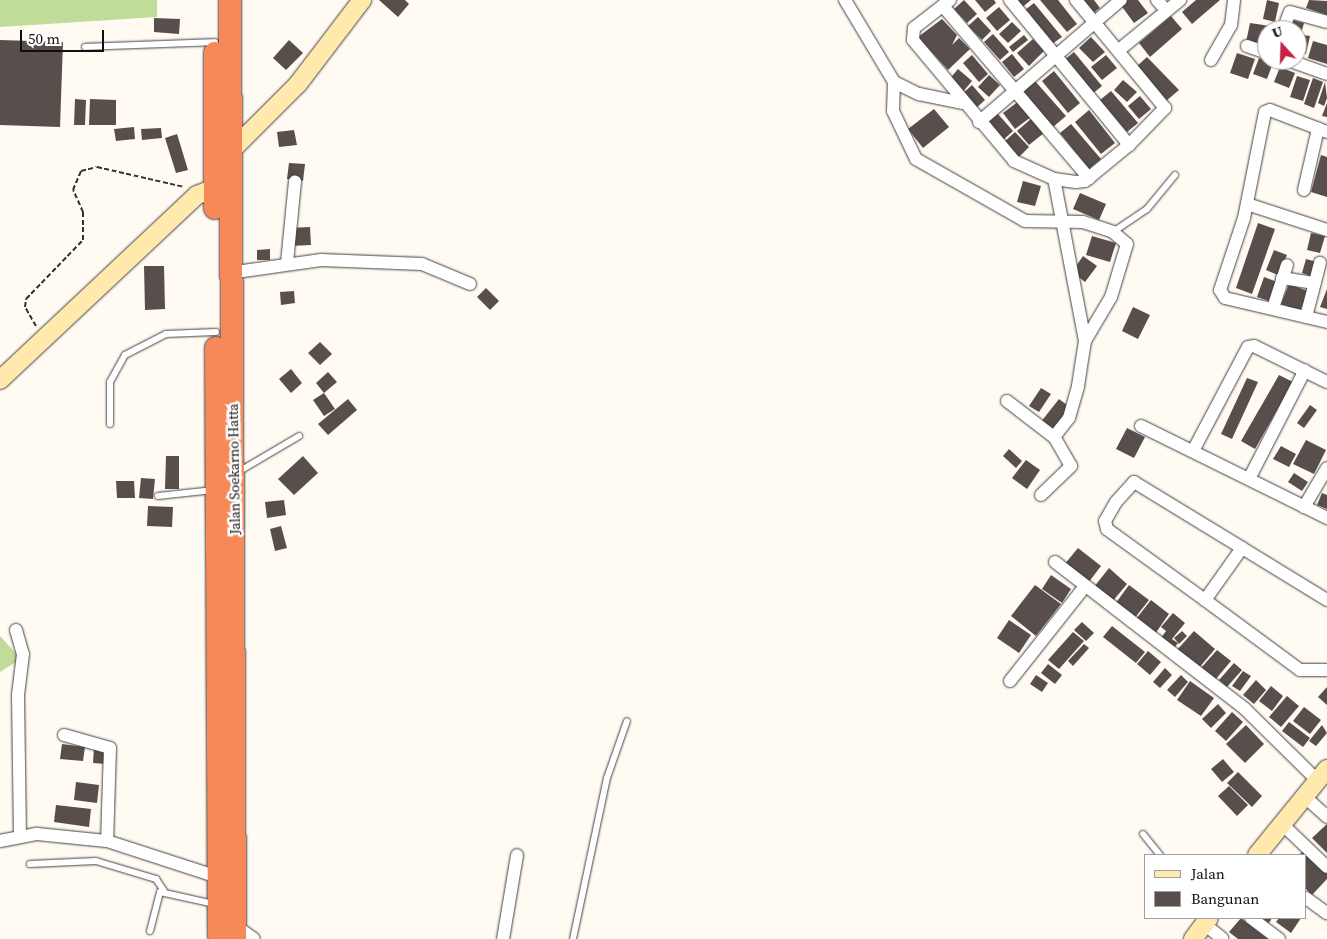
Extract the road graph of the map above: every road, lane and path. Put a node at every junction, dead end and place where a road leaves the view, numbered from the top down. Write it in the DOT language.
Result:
graph roads {
  1 [pos="214,0"];
  2 [pos="230,0"];
  3 [pos="362,0"];
  4 [pos="845,0"];
  5 [pos="1010,0"];
  6 [pos="1076,0"];
  7 [pos="1121,0"];
  8 [pos="1158,0"];
  9 [pos="1180,0"];
  10 [pos="1234,0"];
  11 [pos="947,3"];
  12 [pos="1166,10"];
  13 [pos="1287,20"];
  14 [pos="1327,22"];
  15 [pos="1096,23"];
  16 [pos="215,42"];
  17 [pos="1247,46"];
  18 [pos="85,47"];
  19 [pos="1119,50"];
  20 [pos="1257,50"];
  21 [pos="1056,57"];
  22 [pos="1211,60"];
  23 [pos="1307,67"];
  24 [pos="1327,74"];
  25 [pos="894,82"];
  26 [pos="1019,90"];
  27 [pos="963,103"];
  28 [pos="979,122"];
  29 [pos="1322,130"];
  30 [pos="1130,145"];
  31 [pos="232,150"];
  32 [pos="1175,175"];
  33 [pos="1089,178"];
  34 [pos="1054,179"];
  35 [pos="295,181"];
  36 [pos="1304,190"];
  37 [pos="206,192"];
  38 [pos="1247,204"];
  39 [pos="1063,223"];
  40 [pos="1327,230"];
  41 [pos="1113,232"];
  42 [pos="287,263"];
  43 [pos="1320,263"];
  44 [pos="1287,265"];
  45 [pos="230,273"];
  46 [pos="1282,278"];
  47 [pos="1315,283"];
  48 [pos="470,284"];
  49 [pos="1273,308"];
  50 [pos="1306,317"];
  51 [pos="1327,322"];
  52 [pos="216,332"];
  53 [pos="44,338"];
  54 [pos="1085,341"];
  55 [pos="1304,370"];
  56 [pos="0,380"];
  57 [pos="1327,382"];
  58 [pos="1007,401"];
  59 [pos="110,424"];
  60 [pos="1141,426"];
  61 [pos="299,436"];
  62 [pos="1054,437"];
  63 [pos="1194,449"];
  64 [pos="1327,468"];
  65 [pos="235,474"];
  66 [pos="1250,477"];
  67 [pos="217,489"];
  68 [pos="1041,495"];
  69 [pos="158,496"];
  70 [pos="1304,507"];
  71 [pos="1327,518"];
  72 [pos="1242,548"];
  73 [pos="1055,562"];
  74 [pos="1083,589"];
  75 [pos="1206,600"];
  76 [pos="1327,600"];
  77 [pos="16,630"];
  78 [pos="1327,670"];
  79 [pos="1010,681"];
  80 [pos="627,721"];
  81 [pos="64,735"];
  82 [pos="1322,775"];
  83 [pos="1304,796"];
  84 [pos="1327,817"];
  85 [pos="1282,824"];
  86 [pos="20,834"];
  87 [pos="1143,834"];
  88 [pos="0,841"];
  89 [pos="107,841"];
  90 [pos="1159,854"];
  91 [pos="1258,854"];
  92 [pos="517,855"];
  93 [pos="30,864"];
  94 [pos="1327,867"];
  95 [pos="218,877"];
  96 [pos="164,891"];
  97 [pos="1307,899"];
  98 [pos="218,905"];
  99 [pos="1327,913"];
  100 [pos="1253,919"];
  101 [pos="1206,921"];
  102 [pos="150,931"];
  103 [pos="229,934"];
  104 [pos="1222,938"];
  105 [pos="254,939"];
  106 [pos="503,939"];
  107 [pos="573,939"];
  108 [pos="1192,939"];
  109 [pos="1279,939"];
  1 -- 16 [label="highway, Jalan Soekarno Hatta"];
  2 -- 31 [label="highway, Jalan Soekarno Hatta"];
  3 -- 31 [label="street"];
  4 -- 25 [label="street"];
  5 -- 21 [label="street"];
  6 -- 15 [label="street"];
  7 -- 15 [label="street"];
  8 -- 12 [label="street"];
  9 -- 12 [label="street"];
  10 -- 22 [label="street"];
  11 -- 26 [label="street"];
  11 -- 27 [label="street"];
  12 -- 19 [label="street"];
  13 -- 14 [label="street"];
  15 -- 19 [label="street"];
  15 -- 21 [label="street"];
  16 -- 18 [label="lane"];
  16 -- 37 [label="highway, Jalan Soekarno Hatta"];
  17 -- 20 [label="street"];
  19 -- 30 [label="street"];
  21 -- 26 [label="street"];
  21 -- 30 [label="street"];
  23 -- 24 [label="street"];
  25 -- 27 [label="street"];
  25 -- 39 [label="street"];
  26 -- 28 [label="street"];
  26 -- 33 [label="street"];
  27 -- 28 [label="street"];
  28 -- 34 [label="street"];
  29 -- 36 [label="street"];
  29 -- 38 [label="street"];
  30 -- 33 [label="street"];
  31 -- 45 [label="highway, Jalan Soekarno Hatta"];
  32 -- 41 [label="lane"];
  33 -- 34 [label="street"];
  34 -- 39 [label="street"];
  35 -- 42 [label="street"];
  37 -- 52 [label="highway, Jalan Soekarno Hatta"];
  37 -- 53 [label="street"];
  37 -- 53 [label="path"];
  38 -- 40 [label="street"];
  38 -- 49 [label="street"];
  39 -- 41 [label="street"];
  39 -- 54 [label="street"];
  41 -- 54 [label="street"];
  42 -- 45 [label="street"];
  42 -- 48 [label="street"];
  43 -- 47 [label="street"];
  44 -- 46 [label="street"];
  45 -- 65 [label="highway, Jalan Soekarno Hatta"];
  46 -- 47 [label="street"];
  46 -- 49 [label="street"];
  47 -- 50 [label="street"];
  49 -- 50 [label="street"];
  50 -- 51 [label="street"];
  52 -- 59 [label="lane"];
  52 -- 67 [label="highway, Jalan Soekarno Hatta"];
  53 -- 56 [label="street"];
  54 -- 62 [label="street"];
  55 -- 57 [label="street"];
  55 -- 63 [label="street"];
  55 -- 66 [label="street"];
  58 -- 62 [label="street"];
  60 -- 63 [label="street"];
  61 -- 65 [label="lane"];
  62 -- 68 [label="street"];
  63 -- 66 [label="street"];
  64 -- 70 [label="street"];
  65 -- 103 [label="highway, Jalan Soekarno Hatta"];
  66 -- 70 [label="street"];
  67 -- 69 [label="lane"];
  67 -- 95 [label="highway, Jalan Soekarno Hatta"];
  70 -- 71 [label="street"];
  72 -- 75 [label="street"];
  72 -- 75 [label="street"];
  72 -- 76 [label="street"];
  73 -- 74 [label="street"];
  74 -- 79 [label="street"];
  74 -- 82 [label="street"];
  75 -- 78 [label="street"];
  77 -- 86 [label="street"];
  80 -- 107 [label="lane"];
  81 -- 89 [label="street"];
  82 -- 83 [label="street"];
  83 -- 84 [label="street"];
  83 -- 85 [label="street"];
  85 -- 91 [label="street"];
  85 -- 94 [label="street"];
  86 -- 88 [label="street"];
  86 -- 89 [label="street"];
  87 -- 90 [label="lane"];
  89 -- 95 [label="street"];
  92 -- 106 [label="street"];
  93 -- 96 [label="lane"];
  95 -- 98 [label="highway, Jalan Soekarno Hatta"];
  96 -- 98 [label="lane"];
  96 -- 102 [label="lane"];
  97 -- 99 [label="street"];
  98 -- 103 [label="highway, Jalan Soekarno Hatta"];
  100 -- 109 [label="street"];
  101 -- 104 [label="street"];
  101 -- 108 [label="street"];
  103 -- 105 [label="street"];
}
